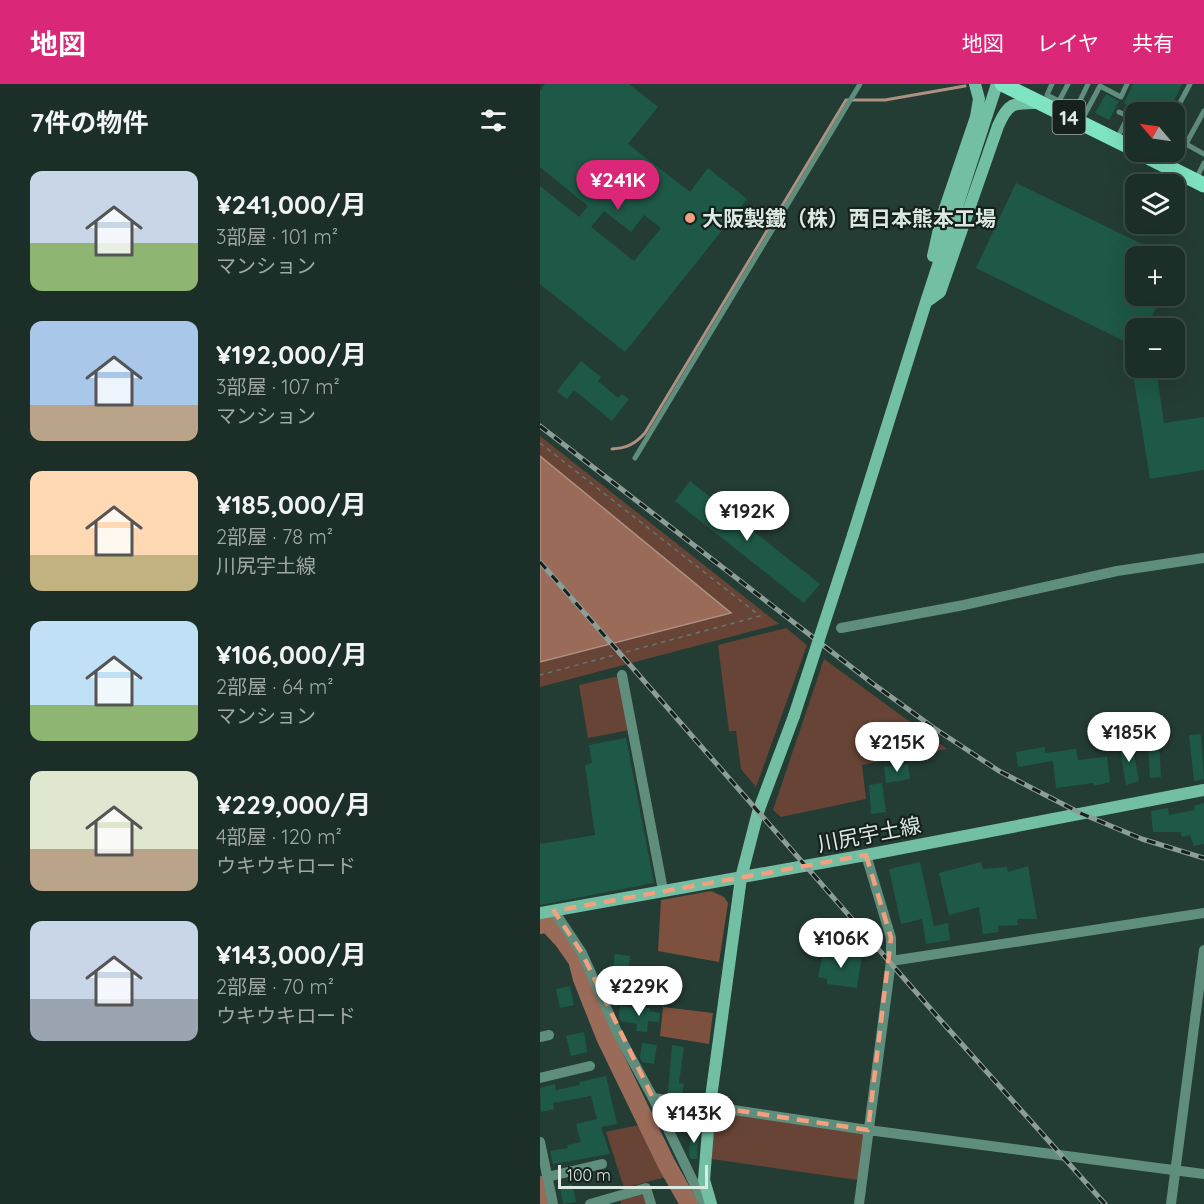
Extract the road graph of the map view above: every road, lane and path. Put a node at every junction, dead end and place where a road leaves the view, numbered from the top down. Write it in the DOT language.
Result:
graph roads {
  1 [pos="860,84"];
  2 [pos="975,84"];
  3 [pos="997,84"];
  4 [pos="1002,84"];
  5 [pos="1052,84"];
  6 [pos="1068,84"];
  7 [pos="1088,84"];
  8 [pos="1127,84"];
  9 [pos="1190,84"];
  10 [pos="1023,86"];
  11 [pos="1180,102"];
  12 [pos="1048,107"];
  13 [pos="1204,111"];
  14 [pos="1119,112"];
  15 [pos="1125,115"];
  16 [pos="1072,118"];
  17 [pos="1125,122"];
  18 [pos="1116,140"];
  19 [pos="1125,145"];
  20 [pos="1204,154"];
  21 [pos="1166,162"];
  22 [pos="1204,163"];
  23 [pos="1200,183"];
  24 [pos="934,275"];
  25 [pos="926,303"];
  26 [pos="540,443"];
  27 [pos="635,458"];
  28 [pos="1204,558"];
  29 [pos="841,628"];
  30 [pos="540,675"];
  31 [pos="622,675"];
  32 [pos="1204,790"];
  33 [pos="866,855"];
  34 [pos="741,878"];
  35 [pos="663,890"];
  36 [pos="554,911"];
  37 [pos="1204,912"];
  38 [pos="540,913"];
  39 [pos="1204,950"];
  40 [pos="891,961"];
  41 [pos="590,1066"];
  42 [pos="540,1078"];
  43 [pos="653,1098"];
  44 [pos="710,1105"];
  45 [pos="868,1130"];
  46 [pos="540,1142"];
  47 [pos="602,1164"];
  48 [pos="1176,1169"];
  49 [pos="1204,1174"];
  50 [pos="548,1177"];
  51 [pos="553,1204"];
  52 [pos="590,1204"];
  53 [pos="651,1204"];
  54 [pos="704,1204"];
  55 [pos="711,1204"];
  56 [pos="859,1204"];
  57 [pos="1171,1204"];
  1 -- 27 [label="lane"];
  2 -- 24 [label="street"];
  3 -- 24 [label="street"];
  4 -- 12 [label="main road, 14"];
  5 -- 8 [label="lane"];
  6 -- 12 [label="lane"];
  7 -- 16 [label="lane"];
  9 -- 11 [label="lane"];
  10 -- 12 [label="street"];
  12 -- 16 [label="main road, 14"];
  12 -- 25 [label="street"];
  13 -- 20 [label="lane"];
  14 -- 15 [label="lane"];
  16 -- 18 [label="main road, 14"];
  17 -- 18 [label="lane"];
  18 -- 19 [label="main road, 14"];
  21 -- 23 [label="main road, 14"];
  22 -- 23 [label="lane"];
  24 -- 25 [label="street"];
  25 -- 34 [label="street, bridge"];
  26 -- 30 [label="path"];
  28 -- 29 [label="street"];
  31 -- 35 [label="street"];
  32 -- 33 [label="street, 川尻宇土線"];
  33 -- 34 [label="street, 川尻宇土線"];
  33 -- 40 [label="street"];
  34 -- 35 [label="street, 川尻宇土線"];
  34 -- 44 [label="street"];
  35 -- 36 [label="street, 川尻宇土線"];
  36 -- 38 [label="street, 川尻宇土線"];
  36 -- 43 [label="street"];
  37 -- 40 [label="street"];
  39 -- 48 [label="street"];
  40 -- 45 [label="street"];
  41 -- 42 [label="street"];
  43 -- 44 [label="street"];
  43 -- 54 [label="street"];
  44 -- 45 [label="street"];
  44 -- 55 [label="street"];
  45 -- 48 [label="street"];
  45 -- 56 [label="street"];
  46 -- 50 [label="street"];
  47 -- 50 [label="street"];
  48 -- 49 [label="street"];
  48 -- 57 [label="street"];
  50 -- 51 [label="street"];
  52 -- 53 [label="street"];
}
